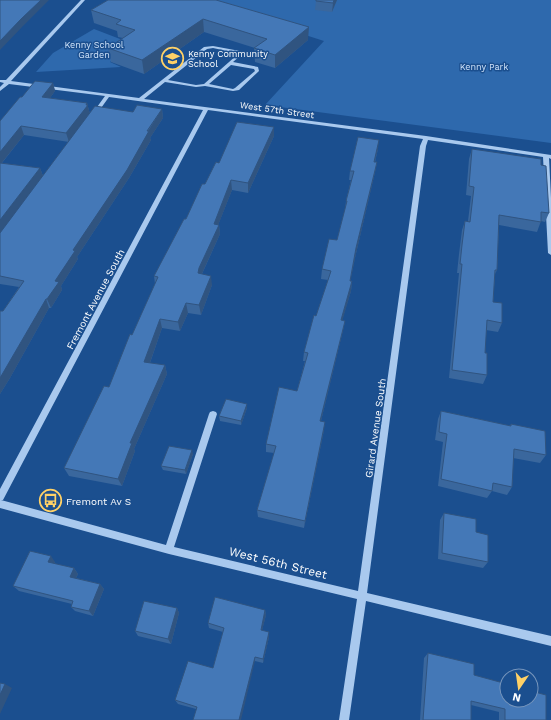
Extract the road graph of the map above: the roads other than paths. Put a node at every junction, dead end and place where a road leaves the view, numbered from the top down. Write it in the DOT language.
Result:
graph roads {
  1 [pos="83,0"];
  2 [pos="230,63"];
  3 [pos="0,81"];
  4 [pos="165,81"];
  5 [pos="7,82"];
  6 [pos="205,85"];
  7 [pos="0,90"];
  8 [pos="108,95"];
  9 [pos="141,99"];
  10 [pos="206,109"];
  11 [pos="93,117"];
  12 [pos="426,138"];
  13 [pos="549,156"];
  14 [pos="551,253"];
  15 [pos="214,414"];
  16 [pos="0,497"];
  17 [pos="0,504"];
  18 [pos="169,550"];
  19 [pos="362,596"];
  20 [pos="551,641"];
  21 [pos="344,720"];
  1 -- 5 [label="street"];
  2 -- 4 [label="street"];
  2 -- 6 [label="street"];
  2 -- 6 [label="street"];
  3 -- 5 [label="street, West 57th Street"];
  4 -- 6 [label="street"];
  4 -- 9 [label="street"];
  5 -- 7 [label="street"];
  5 -- 8 [label="street, West 57th Street"];
  8 -- 9 [label="street, West 57th Street"];
  8 -- 11 [label="street"];
  9 -- 10 [label="street, West 57th Street"];
  10 -- 12 [label="street, West 57th Street"];
  10 -- 16 [label="street, Fremont Avenue South"];
  12 -- 13 [label="street, West 57th Street"];
  12 -- 19 [label="street, Girard Avenue South"];
  13 -- 14 [label="street"];
  15 -- 18 [label="street"];
  17 -- 18 [label="street, West 56th Street"];
  18 -- 19 [label="street, West 56th Street"];
  19 -- 20 [label="street, West 56th Street"];
  19 -- 21 [label="street, Girard Avenue South"];
}
